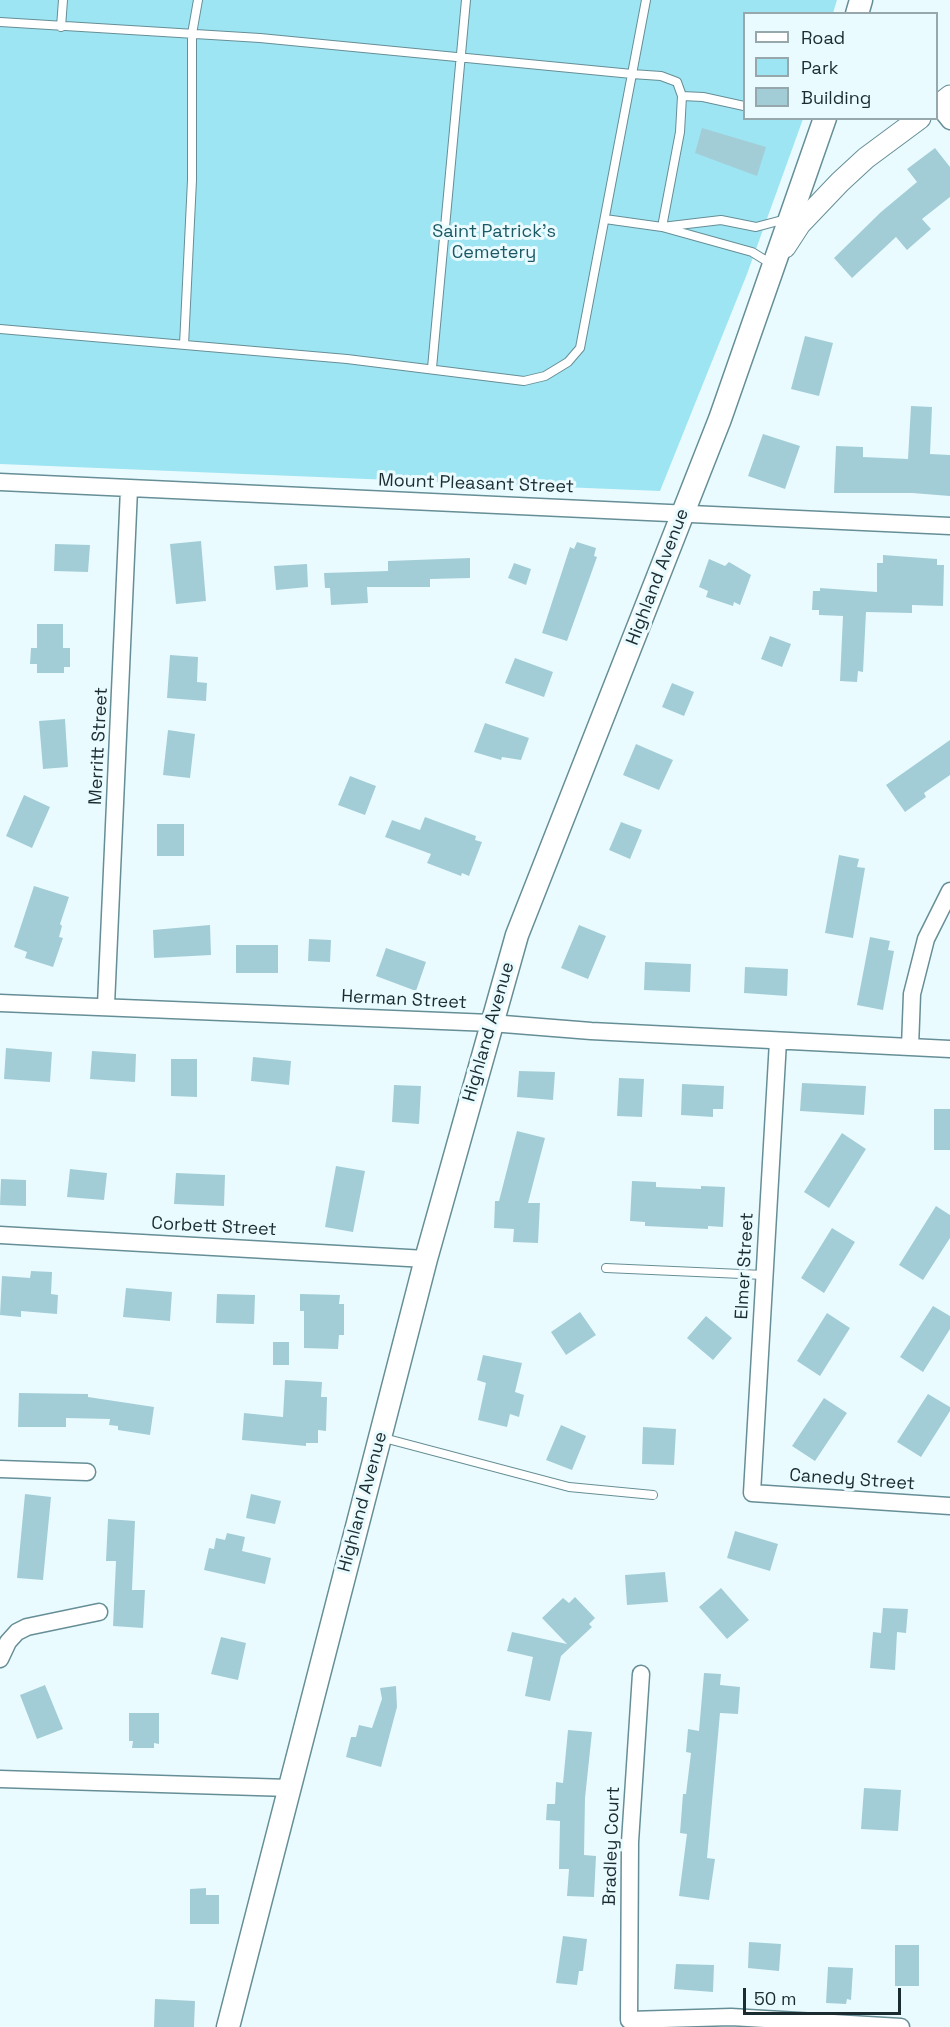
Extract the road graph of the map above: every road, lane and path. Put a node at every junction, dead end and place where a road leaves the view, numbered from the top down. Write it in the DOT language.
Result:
graph roads {
  1 [pos="63,0"];
  2 [pos="198,0"];
  3 [pos="466,0"];
  4 [pos="646,0"];
  5 [pos="0,22"];
  6 [pos="62,27"];
  7 [pos="192,34"];
  8 [pos="463,56"];
  9 [pos="632,74"];
  10 [pos="682,96"];
  11 [pos="743,106"];
  12 [pos="824,120"];
  13 [pos="917,120"];
  14 [pos="790,218"];
  15 [pos="605,219"];
  16 [pos="662,227"];
  17 [pos="774,266"];
  18 [pos="0,329"];
  19 [pos="184,345"];
  20 [pos="432,368"];
  21 [pos="0,482"];
  22 [pos="129,489"];
  23 [pos="682,515"];
  24 [pos="950,526"];
  25 [pos="950,891"];
  26 [pos="0,1003"];
  27 [pos="106,1005"];
  28 [pos="491,1023"];
  29 [pos="778,1041"];
  30 [pos="910,1047"];
  31 [pos="950,1049"];
  32 [pos="0,1235"];
  33 [pos="426,1259"];
  34 [pos="606,1268"];
  35 [pos="764,1275"];
  36 [pos="380,1437"];
  37 [pos="0,1469"];
  38 [pos="87,1472"];
  39 [pos="752,1493"];
  40 [pos="652,1495"];
  41 [pos="950,1506"];
  42 [pos="99,1612"];
  43 [pos="0,1659"];
  44 [pos="641,1674"];
  45 [pos="0,1779"];
  46 [pos="289,1788"];
  47 [pos="228,2027"];
  48 [pos="901,2027"];
  1 -- 6 [label="lane"];
  2 -- 7 [label="lane"];
  3 -- 8 [label="lane"];
  4 -- 9 [label="lane"];
  5 -- 6 [label="lane"];
  6 -- 7 [label="lane"];
  7 -- 8 [label="lane"];
  7 -- 19 [label="lane"];
  8 -- 9 [label="lane"];
  8 -- 20 [label="lane"];
  9 -- 10 [label="lane"];
  9 -- 15 [label="lane"];
  10 -- 11 [label="lane"];
  10 -- 16 [label="lane"];
  12 -- 14 [label="main road"];
  13 -- 17 [label="street, Highland Avenue"];
  14 -- 16 [label="lane"];
  14 -- 17 [label="main road"];
  15 -- 16 [label="lane"];
  15 -- 20 [label="lane"];
  16 -- 17 [label="lane"];
  17 -- 23 [label="main road, Highland Avenue"];
  18 -- 19 [label="lane"];
  19 -- 20 [label="lane"];
  21 -- 22 [label="street, Mount Pleasant Street"];
  22 -- 23 [label="street, Mount Pleasant Street"];
  22 -- 27 [label="street, Merritt Street"];
  23 -- 24 [label="street, Mount Pleasant Street"];
  23 -- 28 [label="main road, Highland Avenue"];
  25 -- 30 [label="street"];
  26 -- 27 [label="street, Herman Street"];
  27 -- 28 [label="street, Herman Street"];
  28 -- 29 [label="street, Herman Street"];
  28 -- 33 [label="main road, Highland Avenue"];
  29 -- 30 [label="street, Herman Street"];
  29 -- 35 [label="street, Elmer Street"];
  30 -- 31 [label="street, Herman Street"];
  32 -- 33 [label="street, Corbett Street"];
  33 -- 36 [label="main road, Highland Avenue"];
  34 -- 35 [label="lane"];
  35 -- 39 [label="street, Elmer Street"];
  36 -- 40 [label="lane"];
  36 -- 46 [label="main road, Highland Avenue"];
  37 -- 38 [label="street"];
  39 -- 41 [label="street, Canedy Street"];
  42 -- 43 [label="street"];
  44 -- 48 [label="street, Bradley Court"];
  45 -- 46 [label="street"];
  46 -- 47 [label="main road, Highland Avenue"];
}
